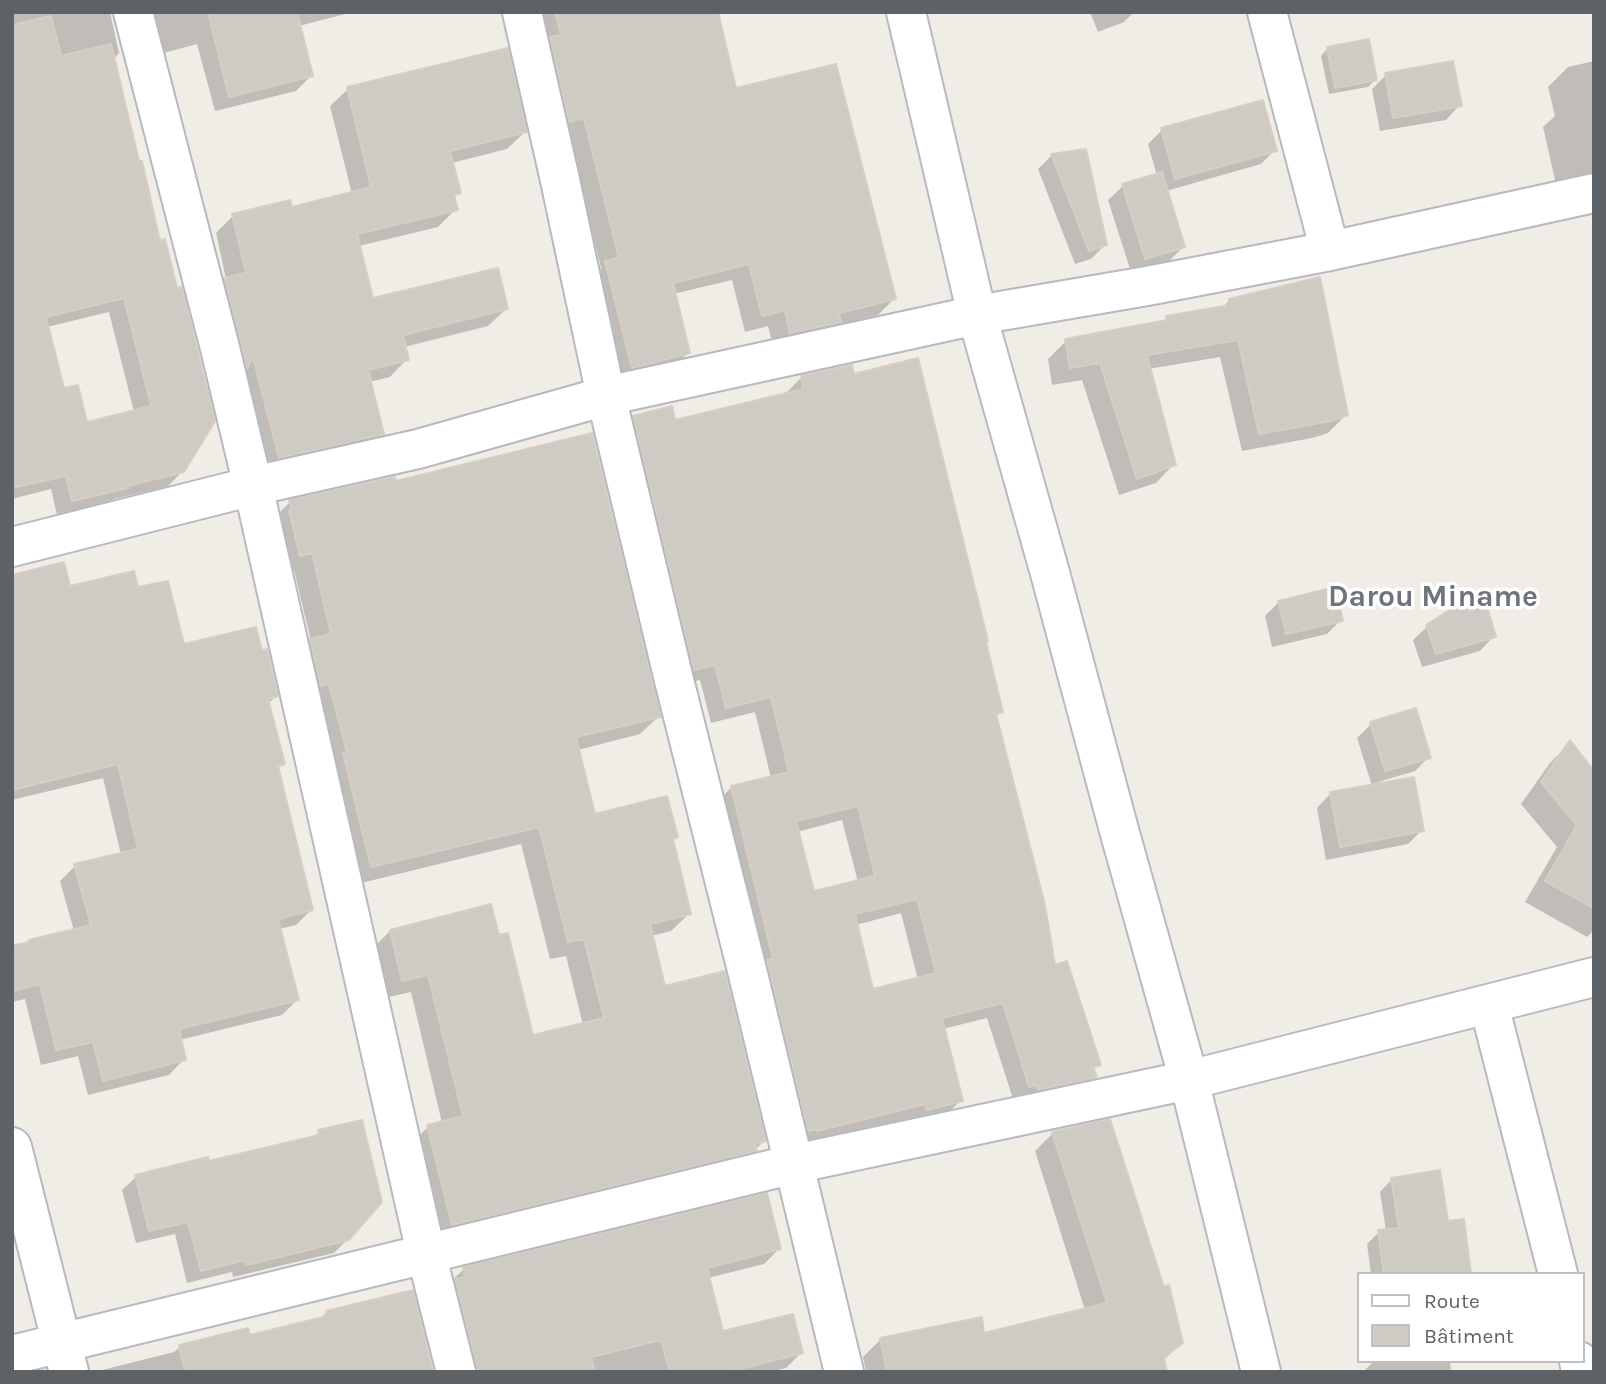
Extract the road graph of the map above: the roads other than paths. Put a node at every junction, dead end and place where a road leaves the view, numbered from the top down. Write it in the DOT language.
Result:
graph roads {
  1 [pos="133,12"];
  2 [pos="522,12"];
  3 [pos="906,12"];
  4 [pos="1267,12"];
  5 [pos="1594,193"];
  6 [pos="1330,251"];
  7 [pos="977,315"];
  8 [pos="606,396"];
  9 [pos="253,486"];
  10 [pos="12,547"];
  11 [pos="1594,977"];
  12 [pos="1489,1004"];
  13 [pos="1189,1080"];
  14 [pos="12,1147"];
  15 [pos="794,1164"];
  16 [pos="426,1253"];
  17 [pos="1557,1272"];
  18 [pos="12,1355"];
  19 [pos="65,1358"];
  20 [pos="456,1372"];
  21 [pos="844,1372"];
  22 [pos="1261,1372"];
  1 -- 9 [label="street"];
  2 -- 8 [label="street"];
  3 -- 7 [label="street"];
  4 -- 6 [label="street"];
  5 -- 6 [label="street"];
  6 -- 7 [label="street"];
  7 -- 8 [label="street"];
  7 -- 13 [label="street"];
  8 -- 9 [label="street"];
  8 -- 15 [label="street"];
  9 -- 10 [label="street"];
  9 -- 16 [label="street"];
  11 -- 12 [label="street"];
  12 -- 13 [label="street"];
  12 -- 17 [label="street"];
  13 -- 15 [label="street"];
  13 -- 22 [label="street"];
  14 -- 19 [label="street"];
  15 -- 16 [label="street"];
  15 -- 21 [label="street"];
  16 -- 19 [label="street"];
  16 -- 20 [label="street"];
  18 -- 19 [label="street"];
}
